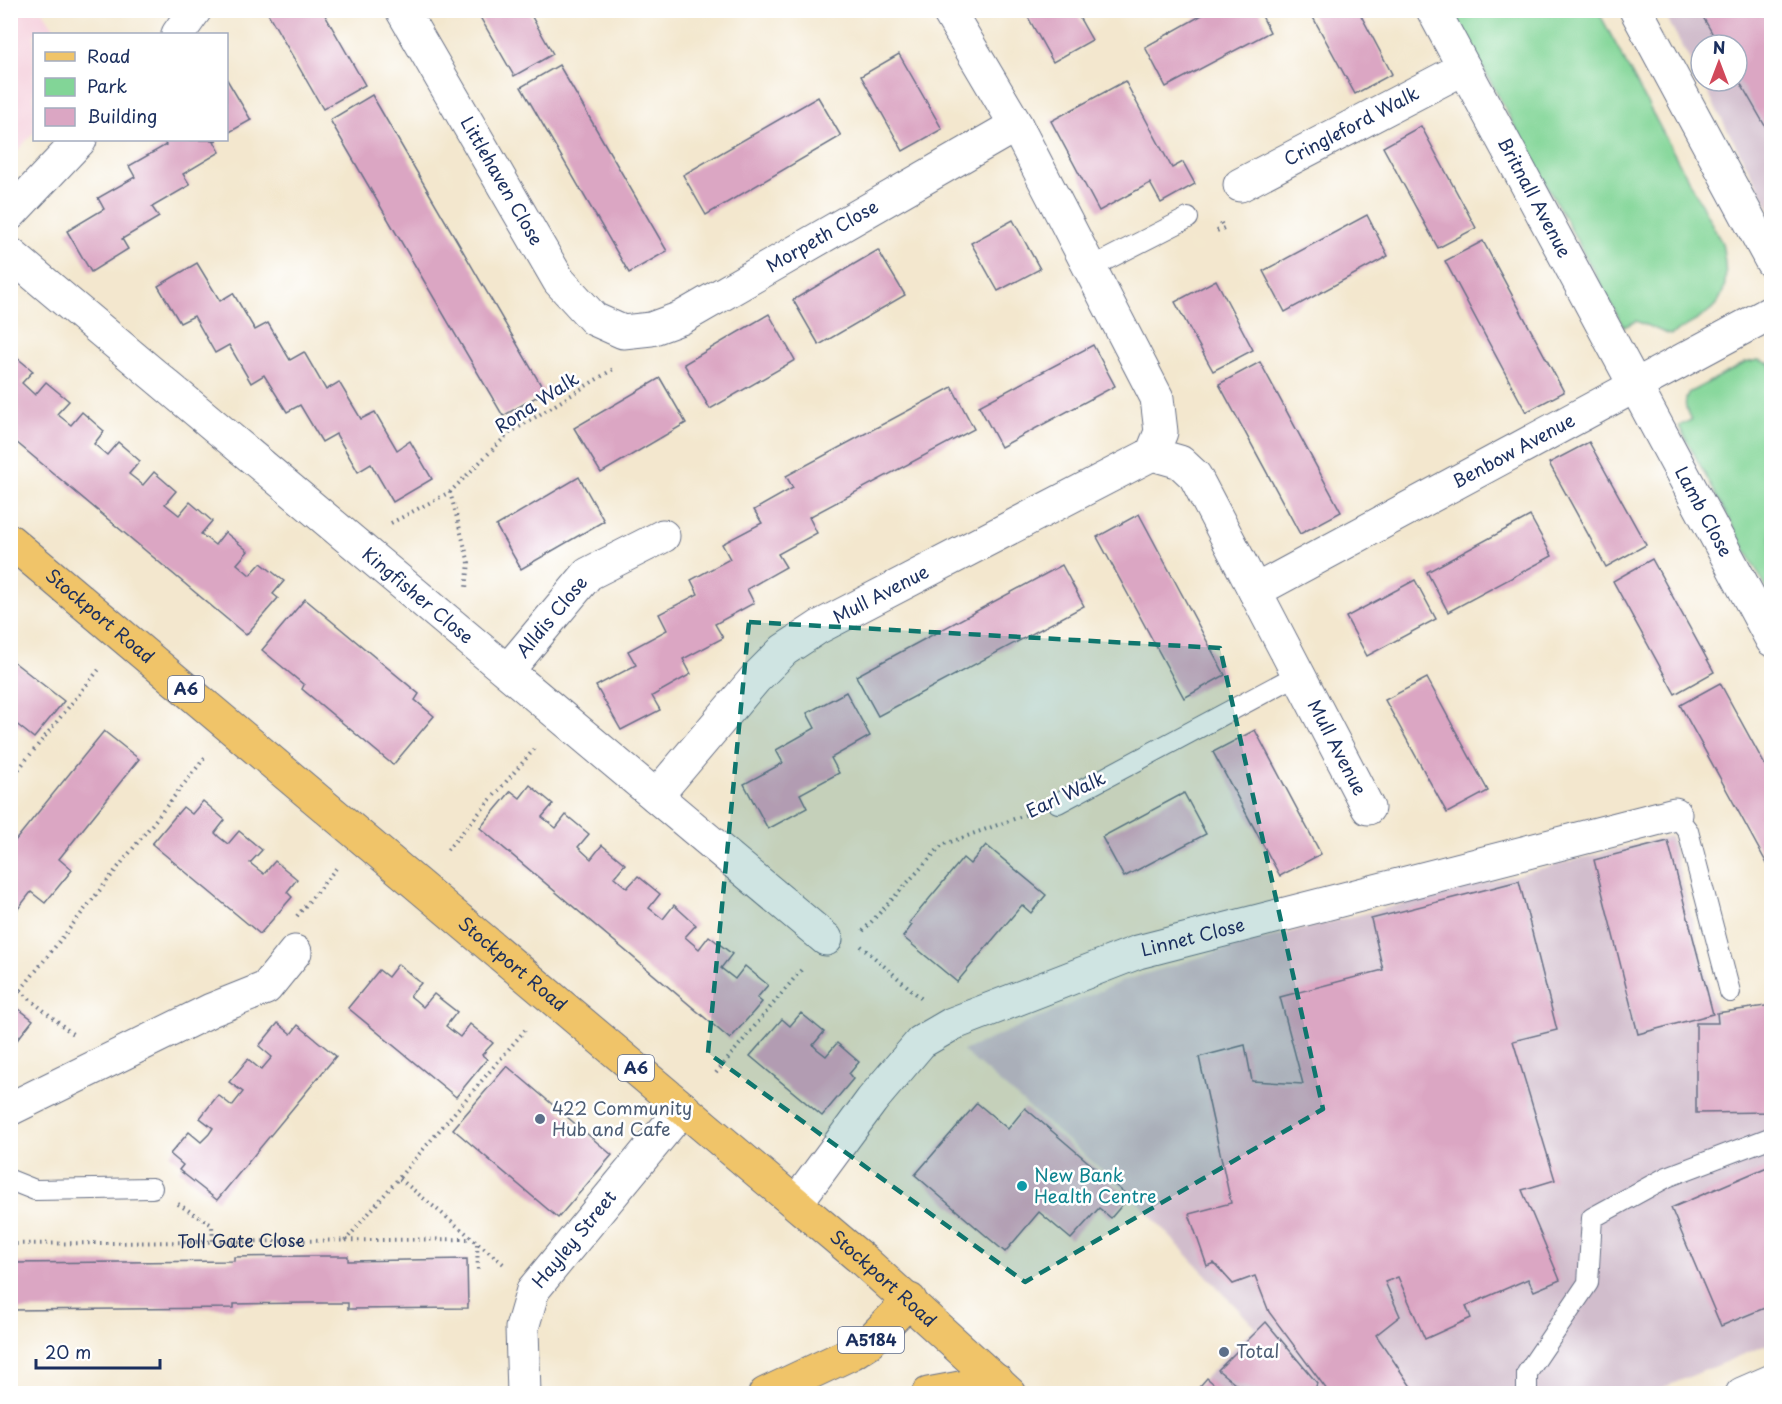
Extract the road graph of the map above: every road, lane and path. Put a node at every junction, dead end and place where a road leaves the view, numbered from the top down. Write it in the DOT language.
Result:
graph roads {
  1 [pos="195,10"];
  2 [pos="402,10"];
  3 [pos="948,10"];
  4 [pos="1433,10"];
  5 [pos="1636,10"];
  6 [pos="179,33"];
  7 [pos="1464,68"];
  8 [pos="1016,125"];
  9 [pos="79,141"];
  10 [pos="1240,185"];
  11 [pos="10,214"];
  12 [pos="1188,218"];
  13 [pos="10,254"];
  14 [pos="1772,261"];
  15 [pos="1090,268"];
  16 [pos="1772,312"];
  17 [pos="623,332"];
  18 [pos="1633,385"];
  19 [pos="1152,454"];
  20 [pos="450,492"];
  21 [pos="663,536"];
  22 [pos="10,542"];
  23 [pos="355,542"];
  24 [pos="1255,591"];
  25 [pos="466,596"];
  26 [pos="125,638"];
  27 [pos="1772,640"];
  28 [pos="508,670"];
  29 [pos="1299,674"];
  30 [pos="562,717"];
  31 [pos="230,726"];
  32 [pos="10,775"];
  33 [pos="656,796"];
  34 [pos="1058,803"];
  35 [pos="1368,808"];
  36 [pos="1675,814"];
  37 [pos="362,837"];
  38 [pos="447,850"];
  39 [pos="840,939"];
  40 [pos="295,952"];
  41 [pos="10,988"];
  42 [pos="20,991"];
  43 [pos="1730,992"];
  44 [pos="952,1024"];
  45 [pos="525,1030"];
  46 [pos="107,1061"];
  47 [pos="717,1073"];
  48 [pos="683,1108"];
  49 [pos="10,1109"];
  50 [pos="1772,1137"];
  51 [pos="400,1179"];
  52 [pos="10,1180"];
  53 [pos="152,1188"];
  54 [pos="796,1203"];
  55 [pos="471,1239"];
  56 [pos="345,1241"];
  57 [pos="213,1242"];
  58 [pos="477,1243"];
  59 [pos="10,1244"];
  60 [pos="478,1272"];
  61 [pos="514,1272"];
  62 [pos="910,1300"];
  63 [pos="1772,1381"];
  64 [pos="1001,1389"];
  65 [pos="524,1394"];
  66 [pos="765,1394"];
  67 [pos="928,1394"];
  68 [pos="1527,1394"];
  69 [pos="1742,1394"];
  1 -- 6 [label="street"];
  2 -- 17 [label="street, Littlehaven Close"];
  3 -- 8 [label="street"];
  4 -- 7 [label="street, Britnall Avenue"];
  5 -- 14 [label="street"];
  7 -- 10 [label="street, Cringleford Walk"];
  7 -- 18 [label="street, Britnall Avenue"];
  8 -- 15 [label="street"];
  8 -- 17 [label="street, Morpeth Close"];
  9 -- 11 [label="street"];
  12 -- 15 [label="lane"];
  13 -- 23 [label="street, Kingfisher Close"];
  15 -- 19 [label="street"];
  16 -- 18 [label="street, Benbow Avenue"];
  17 -- 20 [label="path, Rona Walk"];
  18 -- 24 [label="street, Benbow Avenue"];
  18 -- 27 [label="street, Lamb Close"];
  19 -- 24 [label="street, Mull Avenue"];
  19 -- 33 [label="street, Mull Avenue"];
  20 -- 23 [label="path, Rona Walk"];
  20 -- 25 [label="path"];
  21 -- 28 [label="street, Alldis Close"];
  22 -- 26 [label="main road, Stockport Road / A6"];
  23 -- 28 [label="street, Kingfisher Close"];
  24 -- 29 [label="street, Mull Avenue"];
  26 -- 31 [label="main road, Stockport Road / A6"];
  26 -- 32 [label="path"];
  28 -- 30 [label="street, Kingfisher Close"];
  29 -- 34 [label="lane, Earl Walk"];
  29 -- 35 [label="street, Mull Avenue"];
  30 -- 33 [label="street, Kingfisher Close"];
  30 -- 38 [label="path"];
  31 -- 37 [label="main road, Stockport Road / A6"];
  31 -- 42 [label="path"];
  33 -- 39 [label="street, Kingfisher Close"];
  34 -- 39 [label="path, Earl Walk"];
  36 -- 43 [label="lane"];
  36 -- 44 [label="street, Linnet Close"];
  37 -- 40 [label="path"];
  37 -- 48 [label="main road, Stockport Road / A6"];
  39 -- 44 [label="path"];
  39 -- 47 [label="path, Earl Walk"];
  40 -- 46 [label="street"];
  41 -- 42 [label="path"];
  42 -- 46 [label="path"];
  44 -- 54 [label="street, Linnet Close"];
  45 -- 51 [label="path"];
  46 -- 49 [label="street"];
  48 -- 54 [label="main road, Stockport Road / A6"];
  48 -- 65 [label="street, Hayley Street"];
  50 -- 68 [label="lane"];
  51 -- 55 [label="path"];
  51 -- 56 [label="path"];
  52 -- 53 [label="lane"];
  53 -- 57 [label="path"];
  54 -- 62 [label="main road, Stockport Road / A6"];
  55 -- 56 [label="path, Toll Gate Close"];
  55 -- 58 [label="path"];
  56 -- 57 [label="path, Toll Gate Close"];
  57 -- 59 [label="path, Toll Gate Close"];
  58 -- 60 [label="path"];
  58 -- 61 [label="path"];
  62 -- 64 [label="main road, Stockport Road / A6"];
  62 -- 66 [label="main road, A5184"];
  63 -- 69 [label="street"];
  64 -- 67 [label="main road"];
}
